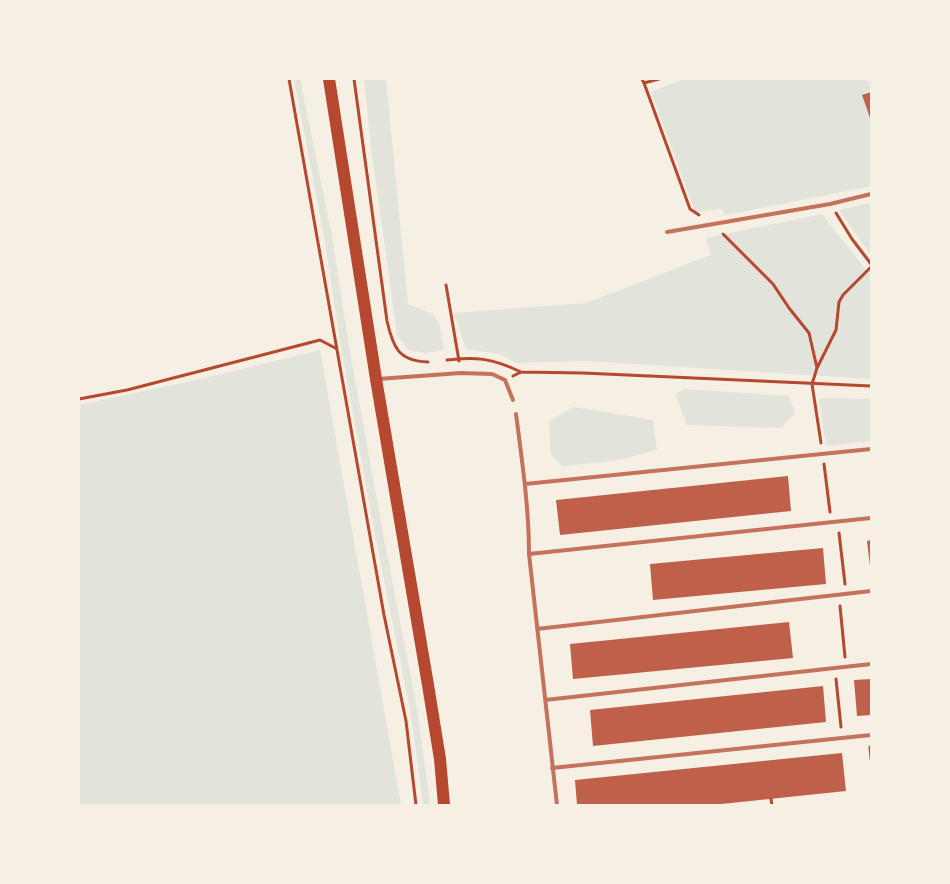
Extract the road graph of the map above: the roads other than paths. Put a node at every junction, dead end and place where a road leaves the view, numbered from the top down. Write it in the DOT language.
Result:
graph roads {
  1 [pos="329,79"];
  2 [pos="871,194"];
  3 [pos="668,232"];
  4 [pos="376,379"];
  5 [pos="514,400"];
  6 [pos="516,414"];
  7 [pos="871,449"];
  8 [pos="525,484"];
  9 [pos="871,518"];
  10 [pos="528,554"];
  11 [pos="871,591"];
  12 [pos="537,629"];
  13 [pos="871,664"];
  14 [pos="545,700"];
  15 [pos="871,735"];
  16 [pos="552,768"];
  17 [pos="444,805"];
  18 [pos="557,805"];
  1 -- 4 [label="main road"];
  2 -- 3 [label="lane"];
  4 -- 5 [label="lane"];
  4 -- 17 [label="main road"];
  6 -- 8 [label="lane"];
  7 -- 8 [label="lane"];
  8 -- 10 [label="lane"];
  9 -- 10 [label="lane"];
  10 -- 12 [label="lane"];
  11 -- 12 [label="lane"];
  12 -- 14 [label="lane"];
  13 -- 14 [label="lane"];
  14 -- 16 [label="lane"];
  15 -- 16 [label="lane"];
  16 -- 18 [label="lane"];
}
